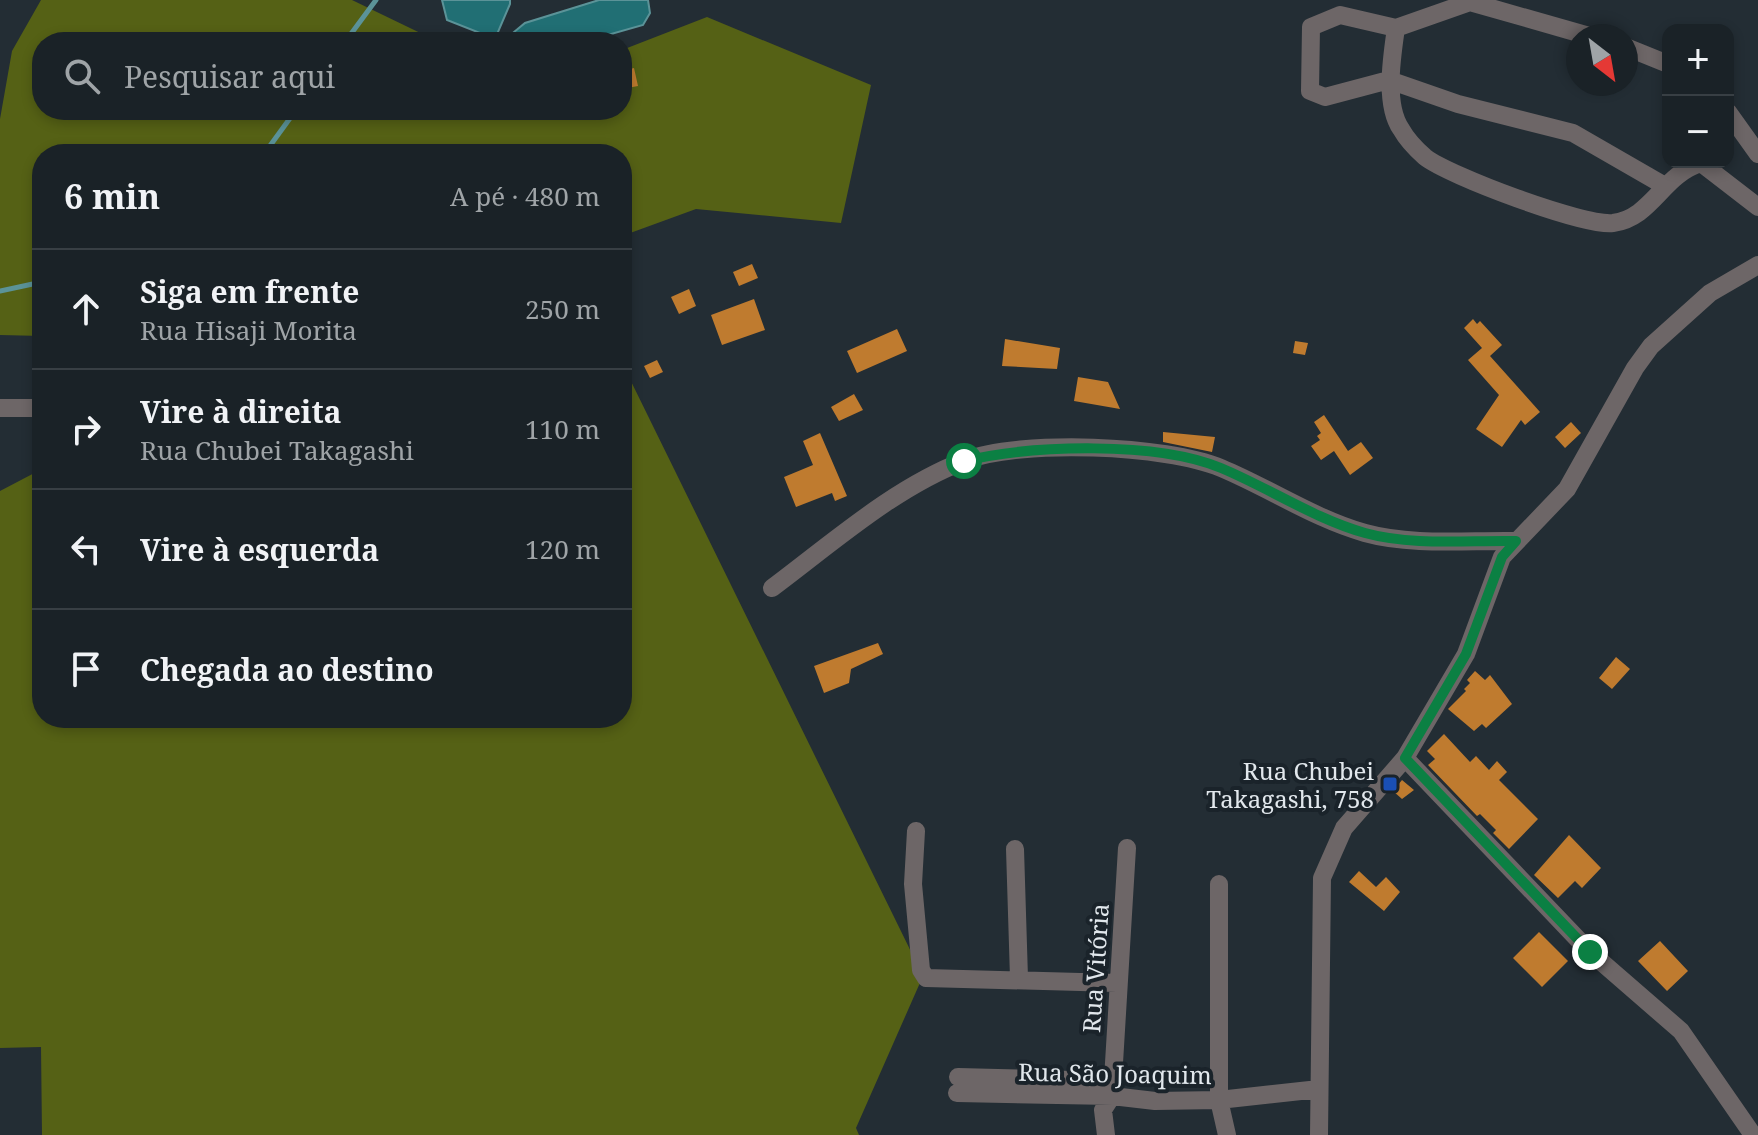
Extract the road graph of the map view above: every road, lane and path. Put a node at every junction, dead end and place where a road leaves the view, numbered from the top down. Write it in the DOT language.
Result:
graph roads {
  1 [pos="1396,28"];
  2 [pos="1566,29"];
  3 [pos="1638,52"];
  4 [pos="1662,62"];
  5 [pos="1389,80"];
  6 [pos="1734,120"];
  7 [pos="1758,154"];
  8 [pos="1665,186"];
  9 [pos="1758,207"];
  10 [pos="1758,265"];
  11 [pos="0,408"];
  12 [pos="32,408"];
  13 [pos="1516,541"];
  14 [pos="772,588"];
  15 [pos="1405,758"];
  16 [pos="916,831"];
  17 [pos="1127,848"];
  18 [pos="1015,849"];
  19 [pos="1219,884"];
  20 [pos="1019,978"];
  21 [pos="1117,983"];
  22 [pos="957,1085"];
  23 [pos="1112,1089"];
  24 [pos="1319,1089"];
  25 [pos="1219,1100"];
  26 [pos="1106,1135"];
  27 [pos="1227,1135"];
  28 [pos="1319,1135"];
  29 [pos="1753,1135"];
  1 -- 2 [label="street"];
  1 -- 5 [label="street"];
  1 -- 5 [label="street"];
  3 -- 4 [label="street"];
  5 -- 8 [label="street"];
  5 -- 8 [label="street"];
  6 -- 7 [label="street"];
  8 -- 9 [label="street"];
  10 -- 13 [label="street"];
  11 -- 12 [label="street"];
  13 -- 14 [label="street"];
  13 -- 15 [label="street"];
  15 -- 24 [label="street"];
  15 -- 29 [label="street"];
  16 -- 20 [label="street"];
  17 -- 21 [label="street, Rua Vitória"];
  18 -- 20 [label="street"];
  19 -- 25 [label="street"];
  20 -- 21 [label="street"];
  21 -- 23 [label="street, Rua Vitória"];
  22 -- 23 [label="street, Rua São Joaquim"];
  23 -- 25 [label="street, Rua São Joaquim"];
  23 -- 26 [label="street, Rua Vitória"];
  24 -- 25 [label="street, Rua São Joaquim"];
  24 -- 28 [label="street"];
  25 -- 27 [label="street"];
}
